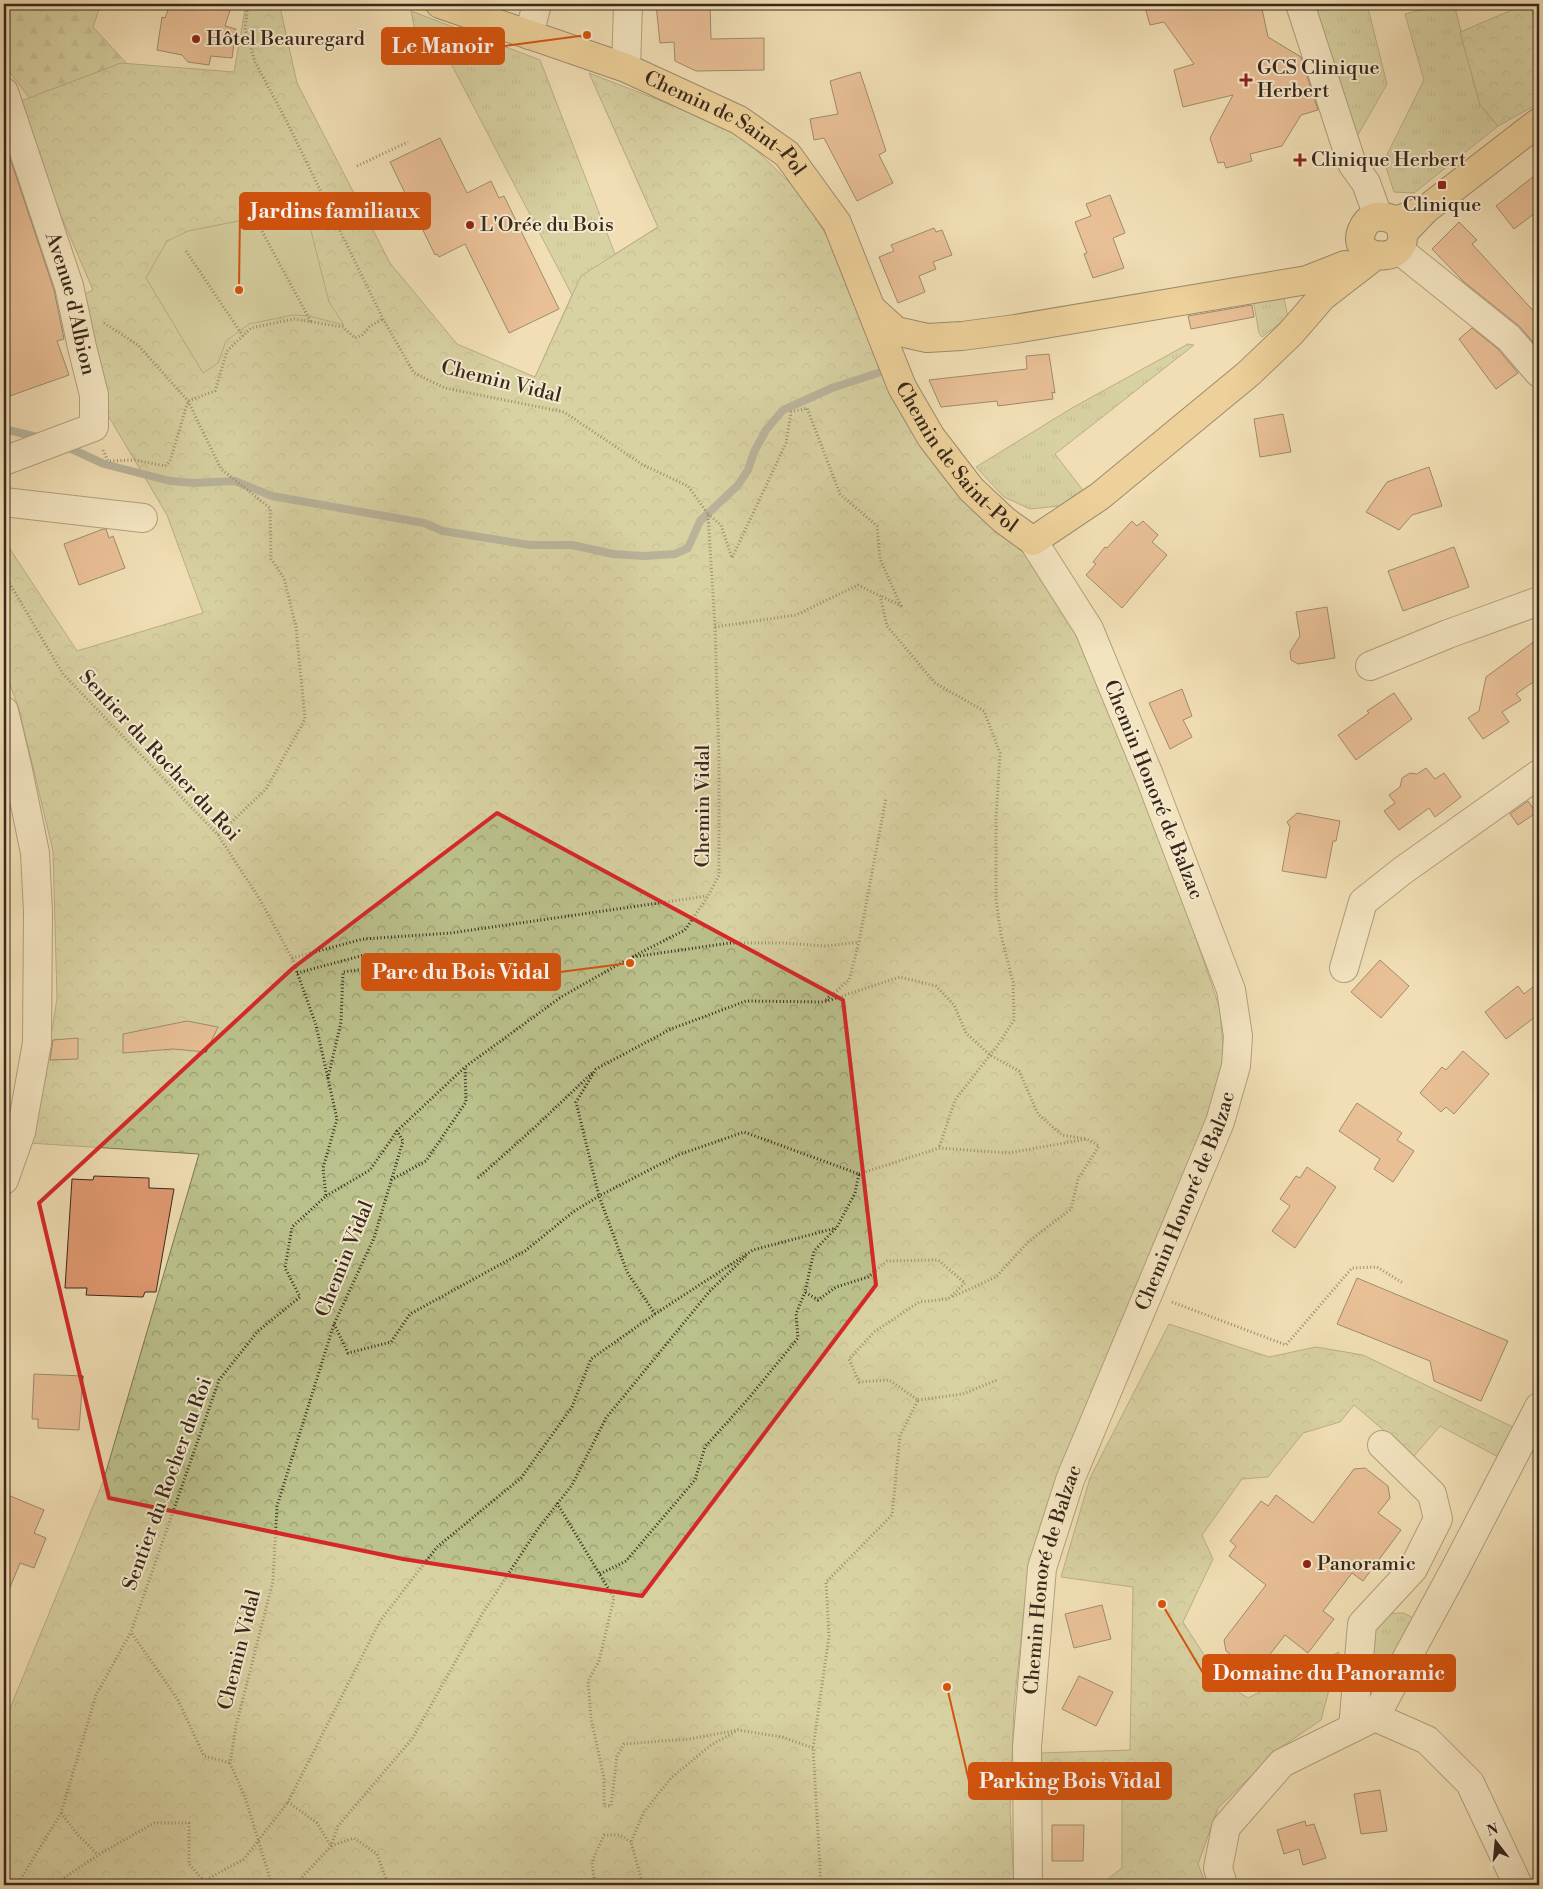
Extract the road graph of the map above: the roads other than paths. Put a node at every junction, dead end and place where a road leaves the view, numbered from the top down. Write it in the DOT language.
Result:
graph roads {
  1 [pos="440,4"];
  2 [pos="536,4"];
  3 [pos="628,4"];
  4 [pos="1300,4"];
  5 [pos="529,35"];
  6 [pos="626,68"];
  7 [pos="4,92"];
  8 [pos="1539,122"];
  9 [pos="1379,243"];
  10 [pos="874,317"];
  11 [pos="1539,372"];
  12 [pos="4,461"];
  13 [pos="4,502"];
  14 [pos="142,518"];
  15 [pos="1033,541"];
  16 [pos="1539,601"];
  17 [pos="1370,666"];
  18 [pos="4,712"];
  19 [pos="1539,774"];
  20 [pos="1344,968"];
  21 [pos="4,1180"];
  22 [pos="1539,1407"];
  23 [pos="1382,1445"];
  24 [pos="1414,1569"];
  25 [pos="1448,1583"];
  26 [pos="1364,1723"];
  27 [pos="1028,1885"];
  28 [pos="1224,1885"];
  29 [pos="1518,1885"];
  1 -- 5 [label="main road, Chemin de Saint-Pol"];
  2 -- 5 [label="street"];
  3 -- 6 [label="street"];
  4 -- 9 [label="street"];
  5 -- 6 [label="main road, Chemin de Saint-Pol"];
  6 -- 10 [label="main road, Chemin de Saint-Pol"];
  7 -- 12 [label="street, Avenue d'Albion"];
  8 -- 9 [label="main road"];
  9 -- 10 [label="main road"];
  9 -- 11 [label="street"];
  9 -- 15 [label="main road, Chemin de Saint-Pol"];
  10 -- 15 [label="main road, Chemin de Saint-Pol"];
  13 -- 14 [label="street"];
  15 -- 27 [label="street, Chemin Honoré de Balzac"];
  16 -- 17 [label="street"];
  18 -- 21 [label="street"];
  19 -- 20 [label="street"];
  22 -- 25 [label="street"];
  23 -- 24 [label="street"];
  24 -- 25 [label="street"];
  24 -- 26 [label="street"];
  25 -- 26 [label="street"];
  26 -- 28 [label="street"];
  26 -- 29 [label="street"];
}
